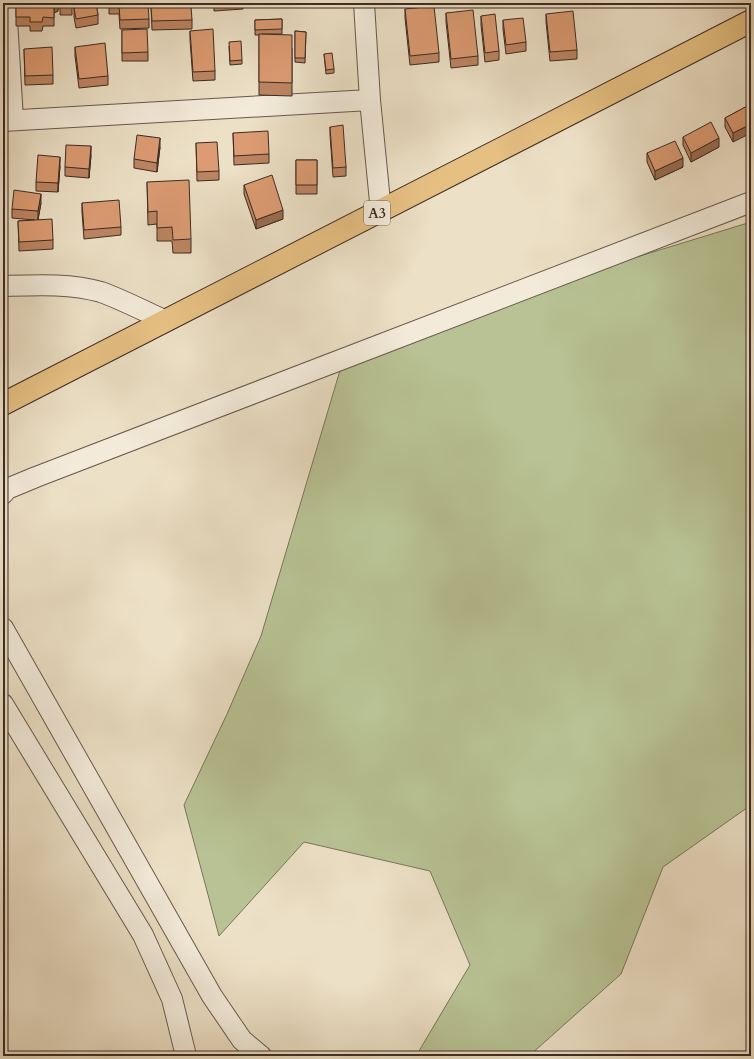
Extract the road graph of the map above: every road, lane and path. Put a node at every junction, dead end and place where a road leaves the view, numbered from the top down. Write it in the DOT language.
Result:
graph roads {
  1 [pos="6,3"];
  2 [pos="364,3"];
  3 [pos="751,21"];
  4 [pos="370,100"];
  5 [pos="8,120"];
  6 [pos="751,202"];
  7 [pos="381,212"];
  8 [pos="3,286"];
  9 [pos="166,322"];
  10 [pos="3,404"];
  11 [pos="3,494"];
  12 [pos="3,628"];
  13 [pos="3,704"];
  14 [pos="186,1056"];
  15 [pos="261,1056"];
  1 -- 5 [label="street"];
  2 -- 4 [label="street"];
  3 -- 7 [label="highway, A3"];
  4 -- 5 [label="street"];
  4 -- 7 [label="street"];
  6 -- 11 [label="street"];
  7 -- 9 [label="highway, A3"];
  8 -- 9 [label="street"];
  9 -- 10 [label="highway, A3"];
  12 -- 15 [label="street"];
  13 -- 14 [label="street"];
}
